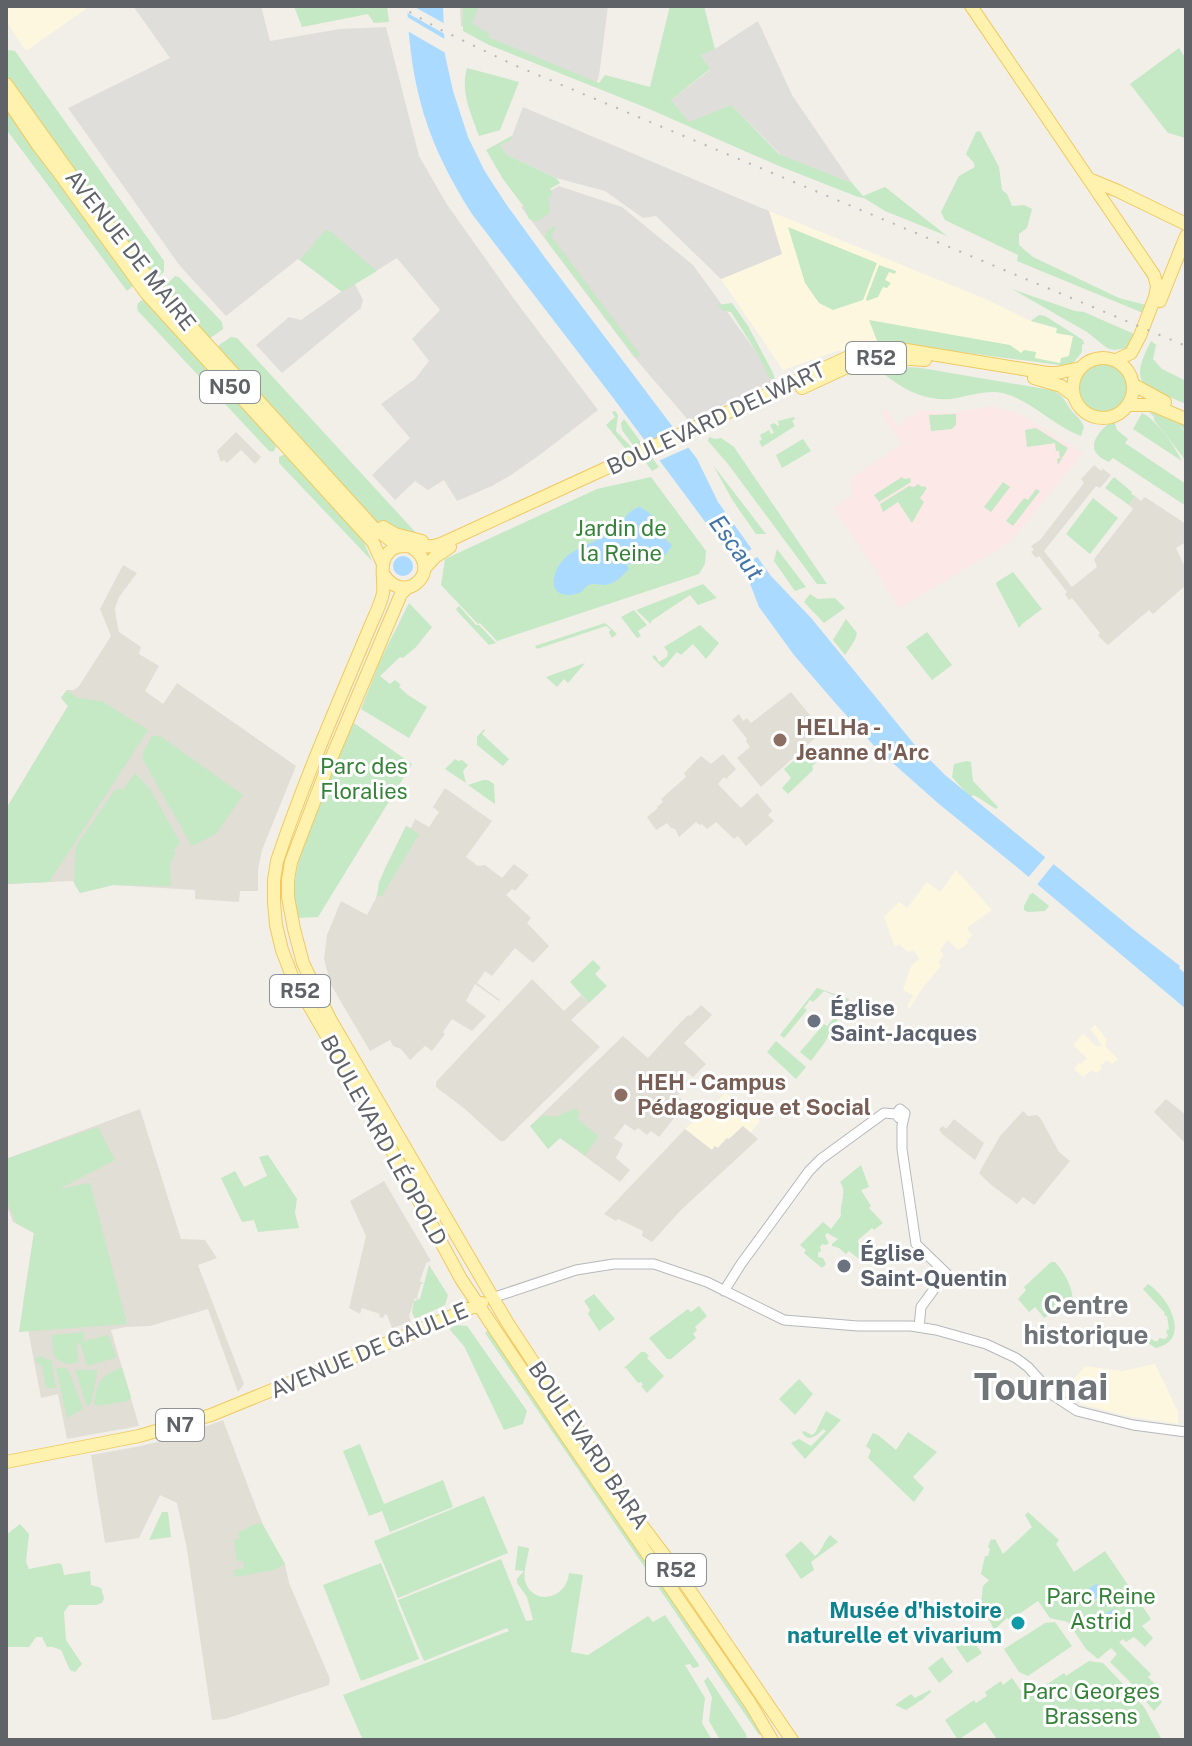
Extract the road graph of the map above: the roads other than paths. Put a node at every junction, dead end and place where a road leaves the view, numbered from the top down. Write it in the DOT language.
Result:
graph roads {
  1 [pos="971,6"];
  2 [pos="6,84"];
  3 [pos="6,98"];
  4 [pos="1089,179"];
  5 [pos="1111,188"];
  6 [pos="1103,200"];
  7 [pos="1186,224"];
  8 [pos="1186,236"];
  9 [pos="1154,275"];
  10 [pos="1169,277"];
  11 [pos="1116,360"];
  12 [pos="1080,368"];
  13 [pos="1132,380"];
  14 [pos="1073,395"];
  15 [pos="1128,405"];
  16 [pos="1186,411"];
  17 [pos="1186,419"];
  18 [pos="708,426"];
  19 [pos="625,464"];
  20 [pos="366,518"];
  21 [pos="366,536"];
  22 [pos="441,544"];
  23 [pos="405,547"];
  24 [pos="425,568"];
  25 [pos="384,570"];
  26 [pos="407,588"];
  27 [pos="376,612"];
  28 [pos="724,1291"];
  29 [pos="484,1302"];
  30 [pos="919,1327"];
  31 [pos="1186,1432"];
  32 [pos="6,1462"];
  33 [pos="750,1703"];
  34 [pos="772,1740"];
  35 [pos="788,1740"];
  1 -- 4 [label="main road"];
  2 -- 20 [label="main road, AVENUE DE MAIRE / N50"];
  3 -- 21 [label="main road, AVENUE DE MAIRE / N50"];
  4 -- 5 [label="main road"];
  4 -- 6 [label="main road"];
  5 -- 6 [label="street"];
  5 -- 7 [label="main road"];
  6 -- 9 [label="main road"];
  8 -- 10 [label="main road"];
  9 -- 10 [label="main road"];
  9 -- 11 [label="main road"];
  10 -- 13 [label="main road"];
  11 -- 12 [label="main road, R52"];
  11 -- 13 [label="main road"];
  12 -- 14 [label="main road"];
  12 -- 18 [label="main road, BOULEVARD DELWART / R52"];
  13 -- 15 [label="main road"];
  13 -- 16 [label="main road"];
  14 -- 15 [label="main road, R52"];
  14 -- 18 [label="main road, BOULEVARD DELWART / R52"];
  15 -- 17 [label="main road, R52"];
  18 -- 19 [label="main road, BOULEVARD DELWART / R52"];
  19 -- 22 [label="main road, BOULEVARD DELWART / R52"];
  19 -- 24 [label="main road, BOULEVARD DELWART / R52"];
  20 -- 22 [label="main road"];
  20 -- 23 [label="main road, AVENUE DE MAIRE / N50"];
  21 -- 25 [label="main road, AVENUE DE MAIRE / N50"];
  21 -- 27 [label="main road"];
  22 -- 23 [label="main road, BOULEVARD DELWART / R52"];
  23 -- 24 [label="main road"];
  23 -- 25 [label="main road, R52"];
  24 -- 26 [label="main road, R52"];
  25 -- 26 [label="main road"];
  25 -- 27 [label="main road, R52"];
  26 -- 29 [label="main road, BOULEVARD LÉOPOLD / R52"];
  27 -- 29 [label="main road, BOULEVARD LÉOPOLD / R52"];
  28 -- 29 [label="street"];
  28 -- 30 [label="street"];
  28 -- 30 [label="street"];
  29 -- 32 [label="main road, AVENUE DE GAULLE / N7"];
  29 -- 33 [label="main road, BOULEVARD BARA / R52"];
  29 -- 35 [label="main road, BOULEVARD BARA / R52"];
  30 -- 31 [label="street"];
  33 -- 34 [label="main road, R52"];
  33 -- 35 [label="main road, R52"];
}
